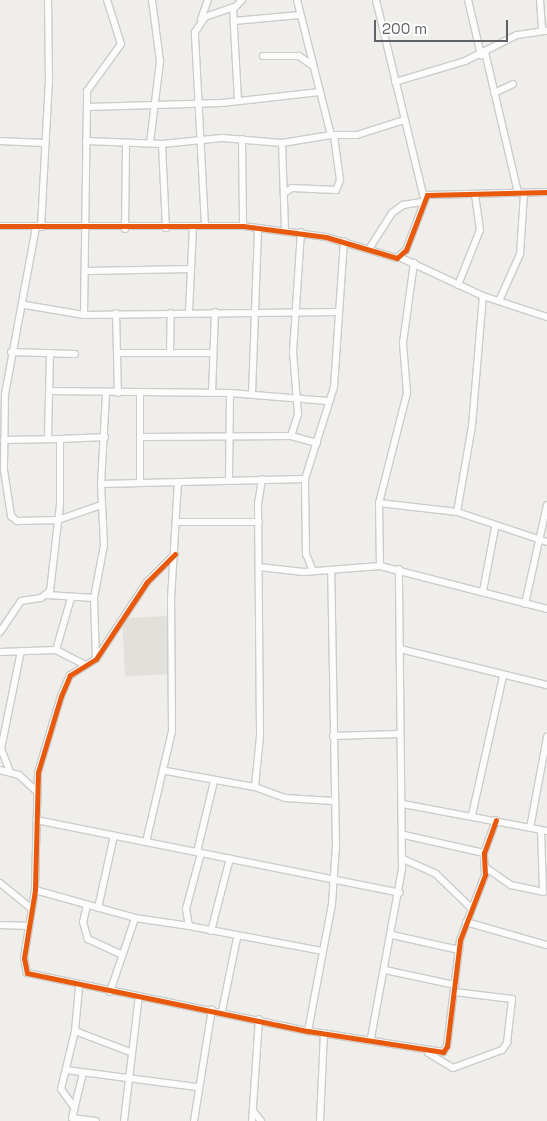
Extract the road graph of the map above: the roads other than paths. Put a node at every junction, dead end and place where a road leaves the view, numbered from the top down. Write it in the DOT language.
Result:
graph roads {
  1 [pos="48,0"];
  2 [pos="107,0"];
  3 [pos="152,0"];
  4 [pos="208,0"];
  5 [pos="242,0"];
  6 [pos="297,0"];
  7 [pos="376,0"];
  8 [pos="468,0"];
  9 [pos="540,0"];
  10 [pos="234,7"];
  11 [pos="300,14"];
  12 [pos="201,20"];
  13 [pos="234,21"];
  14 [pos="545,31"];
  15 [pos="483,53"];
  16 [pos="263,56"];
  17 [pos="312,65"];
  18 [pos="395,82"];
  19 [pos="513,84"];
  20 [pos="319,92"];
  21 [pos="494,93"];
  22 [pos="238,101"];
  23 [pos="154,102"];
  24 [pos="200,103"];
  25 [pos="87,107"];
  26 [pos="404,120"];
  27 [pos="333,136"];
  28 [pos="199,139"];
  29 [pos="242,139"];
  30 [pos="0,141"];
  31 [pos="44,142"];
  32 [pos="86,142"];
  33 [pos="126,143"];
  34 [pos="150,143"];
  35 [pos="282,143"];
  36 [pos="162,144"];
  37 [pos="547,192"];
  38 [pos="284,193"];
  39 [pos="521,193"];
  40 [pos="475,194"];
  41 [pos="423,200"];
  42 [pos="0,226"];
  43 [pos="204,226"];
  44 [pos="244,226"];
  45 [pos="39,227"];
  46 [pos="192,227"];
  47 [pos="85,228"];
  48 [pos="166,228"];
  49 [pos="258,228"];
  50 [pos="125,229"];
  51 [pos="285,230"];
  52 [pos="300,232"];
  53 [pos="344,241"];
  54 [pos="369,250"];
  55 [pos="399,257"];
  56 [pos="414,263"];
  57 [pos="190,269"];
  58 [pos="87,271"];
  59 [pos="458,285"];
  60 [pos="484,296"];
  61 [pos="499,301"];
  62 [pos="25,304"];
  63 [pos="189,312"];
  64 [pos="215,312"];
  65 [pos="338,312"];
  66 [pos="171,313"];
  67 [pos="295,313"];
  68 [pos="116,314"];
  69 [pos="84,315"];
  70 [pos="255,315"];
  71 [pos="547,317"];
  72 [pos="11,352"];
  73 [pos="170,352"];
  74 [pos="50,353"];
  75 [pos="118,353"];
  76 [pos="213,353"];
  77 [pos="75,354"];
  78 [pos="50,391"];
  79 [pos="118,393"];
  80 [pos="212,393"];
  81 [pos="230,393"];
  82 [pos="106,394"];
  83 [pos="252,394"];
  84 [pos="140,395"];
  85 [pos="296,397"];
  86 [pos="328,401"];
  87 [pos="48,436"];
  88 [pos="290,436"];
  89 [pos="105,437"];
  90 [pos="142,437"];
  91 [pos="60,438"];
  92 [pos="229,438"];
  93 [pos="4,440"];
  94 [pos="317,443"];
  95 [pos="305,479"];
  96 [pos="229,480"];
  97 [pos="262,480"];
  98 [pos="140,482"];
  99 [pos="178,482"];
  100 [pos="101,484"];
  101 [pos="379,503"];
  102 [pos="101,505"];
  103 [pos="547,506"];
  104 [pos="457,512"];
  105 [pos="58,520"];
  106 [pos="177,522"];
  107 [pos="259,522"];
  108 [pos="495,528"];
  109 [pos="539,540"];
  110 [pos="547,542"];
  111 [pos="175,554"];
  112 [pos="380,566"];
  113 [pos="259,567"];
  114 [pos="399,569"];
  115 [pos="313,571"];
  116 [pos="331,571"];
  117 [pos="483,591"];
  118 [pos="47,595"];
  119 [pos="71,598"];
  120 [pos="94,598"];
  121 [pos="525,604"];
  122 [pos="547,610"];
  123 [pos="1,627"];
  124 [pos="400,649"];
  125 [pos="56,650"];
  126 [pos="21,651"];
  127 [pos="0,652"];
  128 [pos="96,658"];
  129 [pos="85,665"];
  130 [pos="503,676"];
  131 [pos="547,686"];
  132 [pos="398,734"];
  133 [pos="333,736"];
  134 [pos="547,737"];
  135 [pos="0,770"];
  136 [pos="166,771"];
  137 [pos="10,772"];
  138 [pos="214,780"];
  139 [pos="255,787"];
  140 [pos="36,791"];
  141 [pos="333,802"];
  142 [pos="403,804"];
  143 [pos="472,815"];
  144 [pos="36,820"];
  145 [pos="496,820"];
  146 [pos="530,828"];
  147 [pos="544,831"];
  148 [pos="404,835"];
  149 [pos="114,836"];
  150 [pos="146,842"];
  151 [pos="199,852"];
  152 [pos="484,853"];
  153 [pos="230,858"];
  154 [pos="402,859"];
  155 [pos="485,867"];
  156 [pos="334,881"];
  157 [pos="0,883"];
  158 [pos="35,890"];
  159 [pos="400,893"];
  160 [pos="87,905"];
  161 [pos="98,908"];
  162 [pos="471,908"];
  163 [pos="32,909"];
  164 [pos="135,918"];
  165 [pos="466,922"];
  166 [pos="0,926"];
  167 [pos="28,926"];
  168 [pos="189,926"];
  169 [pos="211,931"];
  170 [pos="392,935"];
  171 [pos="237,938"];
  172 [pos="547,944"];
  173 [pos="459,950"];
  174 [pos="322,951"];
  175 [pos="123,955"];
  176 [pos="385,970"];
  177 [pos="78,987"];
  178 [pos="455,989"];
  179 [pos="110,992"];
  180 [pos="139,996"];
  181 [pos="212,1009"];
  182 [pos="222,1011"];
  183 [pos="259,1019"];
  184 [pos="75,1031"];
  185 [pos="308,1031"];
  186 [pos="324,1033"];
  187 [pos="371,1038"];
  188 [pos="130,1052"];
  189 [pos="427,1053"];
  190 [pos="66,1070"];
  191 [pos="83,1073"];
  192 [pos="126,1078"];
  193 [pos="197,1087"];
  194 [pos="74,1107"];
  195 [pos="253,1111"];
  196 [pos="72,1120"];
  197 [pos="96,1121"];
  198 [pos="124,1121"];
  199 [pos="194,1121"];
  200 [pos="252,1121"];
  201 [pos="261,1121"];
  202 [pos="320,1121"];
  1 -- 31 [label="street"];
  2 -- 25 [label="street"];
  3 -- 23 [label="street"];
  4 -- 12 [label="street"];
  5 -- 10 [label="street"];
  6 -- 11 [label="street"];
  7 -- 18 [label="street"];
  8 -- 15 [label="street"];
  9 -- 14 [label="street"];
  10 -- 12 [label="street"];
  10 -- 13 [label="street"];
  11 -- 13 [label="street"];
  11 -- 17 [label="street"];
  12 -- 24 [label="street"];
  13 -- 22 [label="street"];
  14 -- 15 [label="street"];
  15 -- 18 [label="street"];
  15 -- 21 [label="street"];
  16 -- 17 [label="street"];
  17 -- 20 [label="street"];
  18 -- 26 [label="street"];
  19 -- 21 [label="street"];
  20 -- 22 [label="street"];
  20 -- 27 [label="street"];
  21 -- 39 [label="street"];
  22 -- 24 [label="street"];
  23 -- 24 [label="street"];
  23 -- 25 [label="street"];
  23 -- 34 [label="street"];
  24 -- 28 [label="street"];
  25 -- 32 [label="street"];
  26 -- 27 [label="street"];
  26 -- 41 [label="street"];
  27 -- 35 [label="street"];
  27 -- 38 [label="street"];
  28 -- 29 [label="street"];
  28 -- 36 [label="street"];
  28 -- 43 [label="street"];
  29 -- 35 [label="street"];
  29 -- 44 [label="street"];
  30 -- 31 [label="street"];
  31 -- 45 [label="street"];
  32 -- 33 [label="street"];
  32 -- 47 [label="street"];
  33 -- 34 [label="street"];
  33 -- 50 [label="street"];
  34 -- 36 [label="street"];
  35 -- 38 [label="street"];
  36 -- 48 [label="street"];
  37 -- 39 [label="street"];
  38 -- 51 [label="street"];
  39 -- 40 [label="street"];
  39 -- 61 [label="street"];
  40 -- 41 [label="street"];
  40 -- 59 [label="street"];
  41 -- 54 [label="street"];
  41 -- 55 [label="street"];
  42 -- 45 [label="street"];
  43 -- 44 [label="street"];
  43 -- 46 [label="street"];
  44 -- 49 [label="street"];
  45 -- 47 [label="street"];
  45 -- 62 [label="street"];
  46 -- 48 [label="street"];
  46 -- 57 [label="street"];
  47 -- 50 [label="street"];
  47 -- 58 [label="street"];
  48 -- 50 [label="street"];
  49 -- 51 [label="street"];
  49 -- 70 [label="street"];
  51 -- 52 [label="street"];
  52 -- 53 [label="street"];
  52 -- 67 [label="street"];
  53 -- 54 [label="street"];
  53 -- 65 [label="street"];
  54 -- 55 [label="street"];
  55 -- 56 [label="street"];
  56 -- 59 [label="street"];
  56 -- 101 [label="street"];
  57 -- 58 [label="street"];
  57 -- 63 [label="street"];
  58 -- 69 [label="street"];
  59 -- 60 [label="street"];
  60 -- 61 [label="street"];
  60 -- 104 [label="street"];
  61 -- 71 [label="street"];
  62 -- 69 [label="street"];
  62 -- 72 [label="street"];
  63 -- 64 [label="street"];
  63 -- 66 [label="street"];
  64 -- 70 [label="street"];
  64 -- 76 [label="street"];
  65 -- 67 [label="street"];
  65 -- 86 [label="street"];
  66 -- 68 [label="street"];
  66 -- 73 [label="street"];
  67 -- 70 [label="street"];
  67 -- 85 [label="street"];
  68 -- 69 [label="street"];
  68 -- 75 [label="street"];
  70 -- 83 [label="street"];
  72 -- 74 [label="street"];
  72 -- 93 [label="street"];
  73 -- 75 [label="street"];
  73 -- 76 [label="street"];
  74 -- 77 [label="street"];
  74 -- 78 [label="street"];
  75 -- 79 [label="street"];
  76 -- 80 [label="street"];
  78 -- 82 [label="street"];
  78 -- 87 [label="street"];
  79 -- 82 [label="street"];
  79 -- 84 [label="street"];
  80 -- 81 [label="street"];
  80 -- 84 [label="street"];
  81 -- 83 [label="street"];
  81 -- 92 [label="street"];
  82 -- 89 [label="street"];
  83 -- 85 [label="street"];
  84 -- 90 [label="street"];
  85 -- 86 [label="street"];
  85 -- 88 [label="street"];
  86 -- 94 [label="street"];
  87 -- 91 [label="street"];
  87 -- 93 [label="street"];
  88 -- 92 [label="street"];
  88 -- 94 [label="street"];
  89 -- 91 [label="street"];
  89 -- 100 [label="street"];
  90 -- 92 [label="street"];
  90 -- 98 [label="street"];
  91 -- 105 [label="street"];
  92 -- 96 [label="street"];
  93 -- 105 [label="street"];
  94 -- 95 [label="street"];
  95 -- 97 [label="street"];
  95 -- 115 [label="street"];
  96 -- 97 [label="street"];
  96 -- 99 [label="street"];
  97 -- 107 [label="street"];
  98 -- 99 [label="street"];
  98 -- 100 [label="street"];
  99 -- 106 [label="street"];
  100 -- 102 [label="street"];
  101 -- 104 [label="street"];
  101 -- 112 [label="street"];
  102 -- 105 [label="street"];
  102 -- 120 [label="street"];
  103 -- 109 [label="street"];
  104 -- 108 [label="street"];
  105 -- 118 [label="street"];
  106 -- 107 [label="street"];
  106 -- 111 [label="street"];
  107 -- 113 [label="street"];
  108 -- 109 [label="street"];
  108 -- 117 [label="street"];
  109 -- 110 [label="street"];
  109 -- 121 [label="street"];
  111 -- 128 [label="street"];
  111 -- 136 [label="street"];
  112 -- 114 [label="street"];
  112 -- 116 [label="street"];
  113 -- 115 [label="street"];
  113 -- 139 [label="street"];
  114 -- 117 [label="street"];
  114 -- 124 [label="street"];
  115 -- 116 [label="street"];
  116 -- 133 [label="street"];
  117 -- 121 [label="street"];
  118 -- 119 [label="street"];
  118 -- 123 [label="street"];
  119 -- 120 [label="street"];
  119 -- 125 [label="street"];
  120 -- 128 [label="street"];
  121 -- 122 [label="street"];
  124 -- 130 [label="street"];
  124 -- 132 [label="street"];
  125 -- 126 [label="street"];
  125 -- 129 [label="street"];
  126 -- 127 [label="street"];
  126 -- 137 [label="street"];
  128 -- 129 [label="street"];
  129 -- 140 [label="street"];
  130 -- 131 [label="street"];
  130 -- 143 [label="street"];
  132 -- 133 [label="street"];
  132 -- 142 [label="street"];
  133 -- 141 [label="street"];
  134 -- 146 [label="street"];
  135 -- 137 [label="street"];
  136 -- 138 [label="street"];
  136 -- 150 [label="street"];
  137 -- 140 [label="street"];
  138 -- 139 [label="street"];
  138 -- 151 [label="street"];
  139 -- 141 [label="street"];
  140 -- 144 [label="street"];
  141 -- 156 [label="street"];
  142 -- 143 [label="street"];
  142 -- 148 [label="street"];
  143 -- 145 [label="street"];
  144 -- 149 [label="street"];
  144 -- 158 [label="street"];
  145 -- 146 [label="street"];
  145 -- 152 [label="street"];
  146 -- 147 [label="street"];
  147 -- 155 [label="street"];
  148 -- 152 [label="street"];
  148 -- 154 [label="street"];
  149 -- 150 [label="street"];
  149 -- 161 [label="street"];
  150 -- 151 [label="street"];
  151 -- 153 [label="street"];
  151 -- 168 [label="street"];
  152 -- 155 [label="street"];
  153 -- 156 [label="street"];
  153 -- 169 [label="street"];
  154 -- 159 [label="street"];
  154 -- 162 [label="street"];
  155 -- 162 [label="street"];
  156 -- 159 [label="street"];
  156 -- 174 [label="street"];
  157 -- 163 [label="street"];
  158 -- 160 [label="street"];
  158 -- 163 [label="street"];
  159 -- 170 [label="street"];
  160 -- 161 [label="street"];
  160 -- 175 [label="street"];
  161 -- 164 [label="street"];
  162 -- 165 [label="street"];
  163 -- 167 [label="street"];
  164 -- 168 [label="street"];
  164 -- 175 [label="street"];
  165 -- 172 [label="street"];
  165 -- 173 [label="street"];
  166 -- 167 [label="street"];
  167 -- 177 [label="street"];
  168 -- 169 [label="street"];
  169 -- 171 [label="street"];
  170 -- 173 [label="street"];
  170 -- 176 [label="street"];
  171 -- 174 [label="street"];
  171 -- 182 [label="street"];
  173 -- 178 [label="street"];
  174 -- 185 [label="street"];
  175 -- 179 [label="street"];
  176 -- 178 [label="street"];
  176 -- 187 [label="street"];
  177 -- 179 [label="street"];
  177 -- 184 [label="street"];
  178 -- 189 [label="street"];
  178 -- 189 [label="street"];
  179 -- 180 [label="street"];
  180 -- 181 [label="street"];
  180 -- 188 [label="street"];
  181 -- 182 [label="street"];
  181 -- 193 [label="street"];
  182 -- 183 [label="street"];
  183 -- 185 [label="street"];
  183 -- 195 [label="street"];
  184 -- 188 [label="street"];
  184 -- 190 [label="street"];
  185 -- 186 [label="street"];
  186 -- 187 [label="street"];
  186 -- 202 [label="street"];
  187 -- 189 [label="street"];
  188 -- 192 [label="street"];
  190 -- 191 [label="street"];
  190 -- 194 [label="street"];
  191 -- 192 [label="street"];
  191 -- 194 [label="street"];
  192 -- 193 [label="street"];
  192 -- 198 [label="street"];
  193 -- 199 [label="street"];
  194 -- 196 [label="street"];
  195 -- 200 [label="street"];
  195 -- 201 [label="street"];
  196 -- 197 [label="street"];
}
